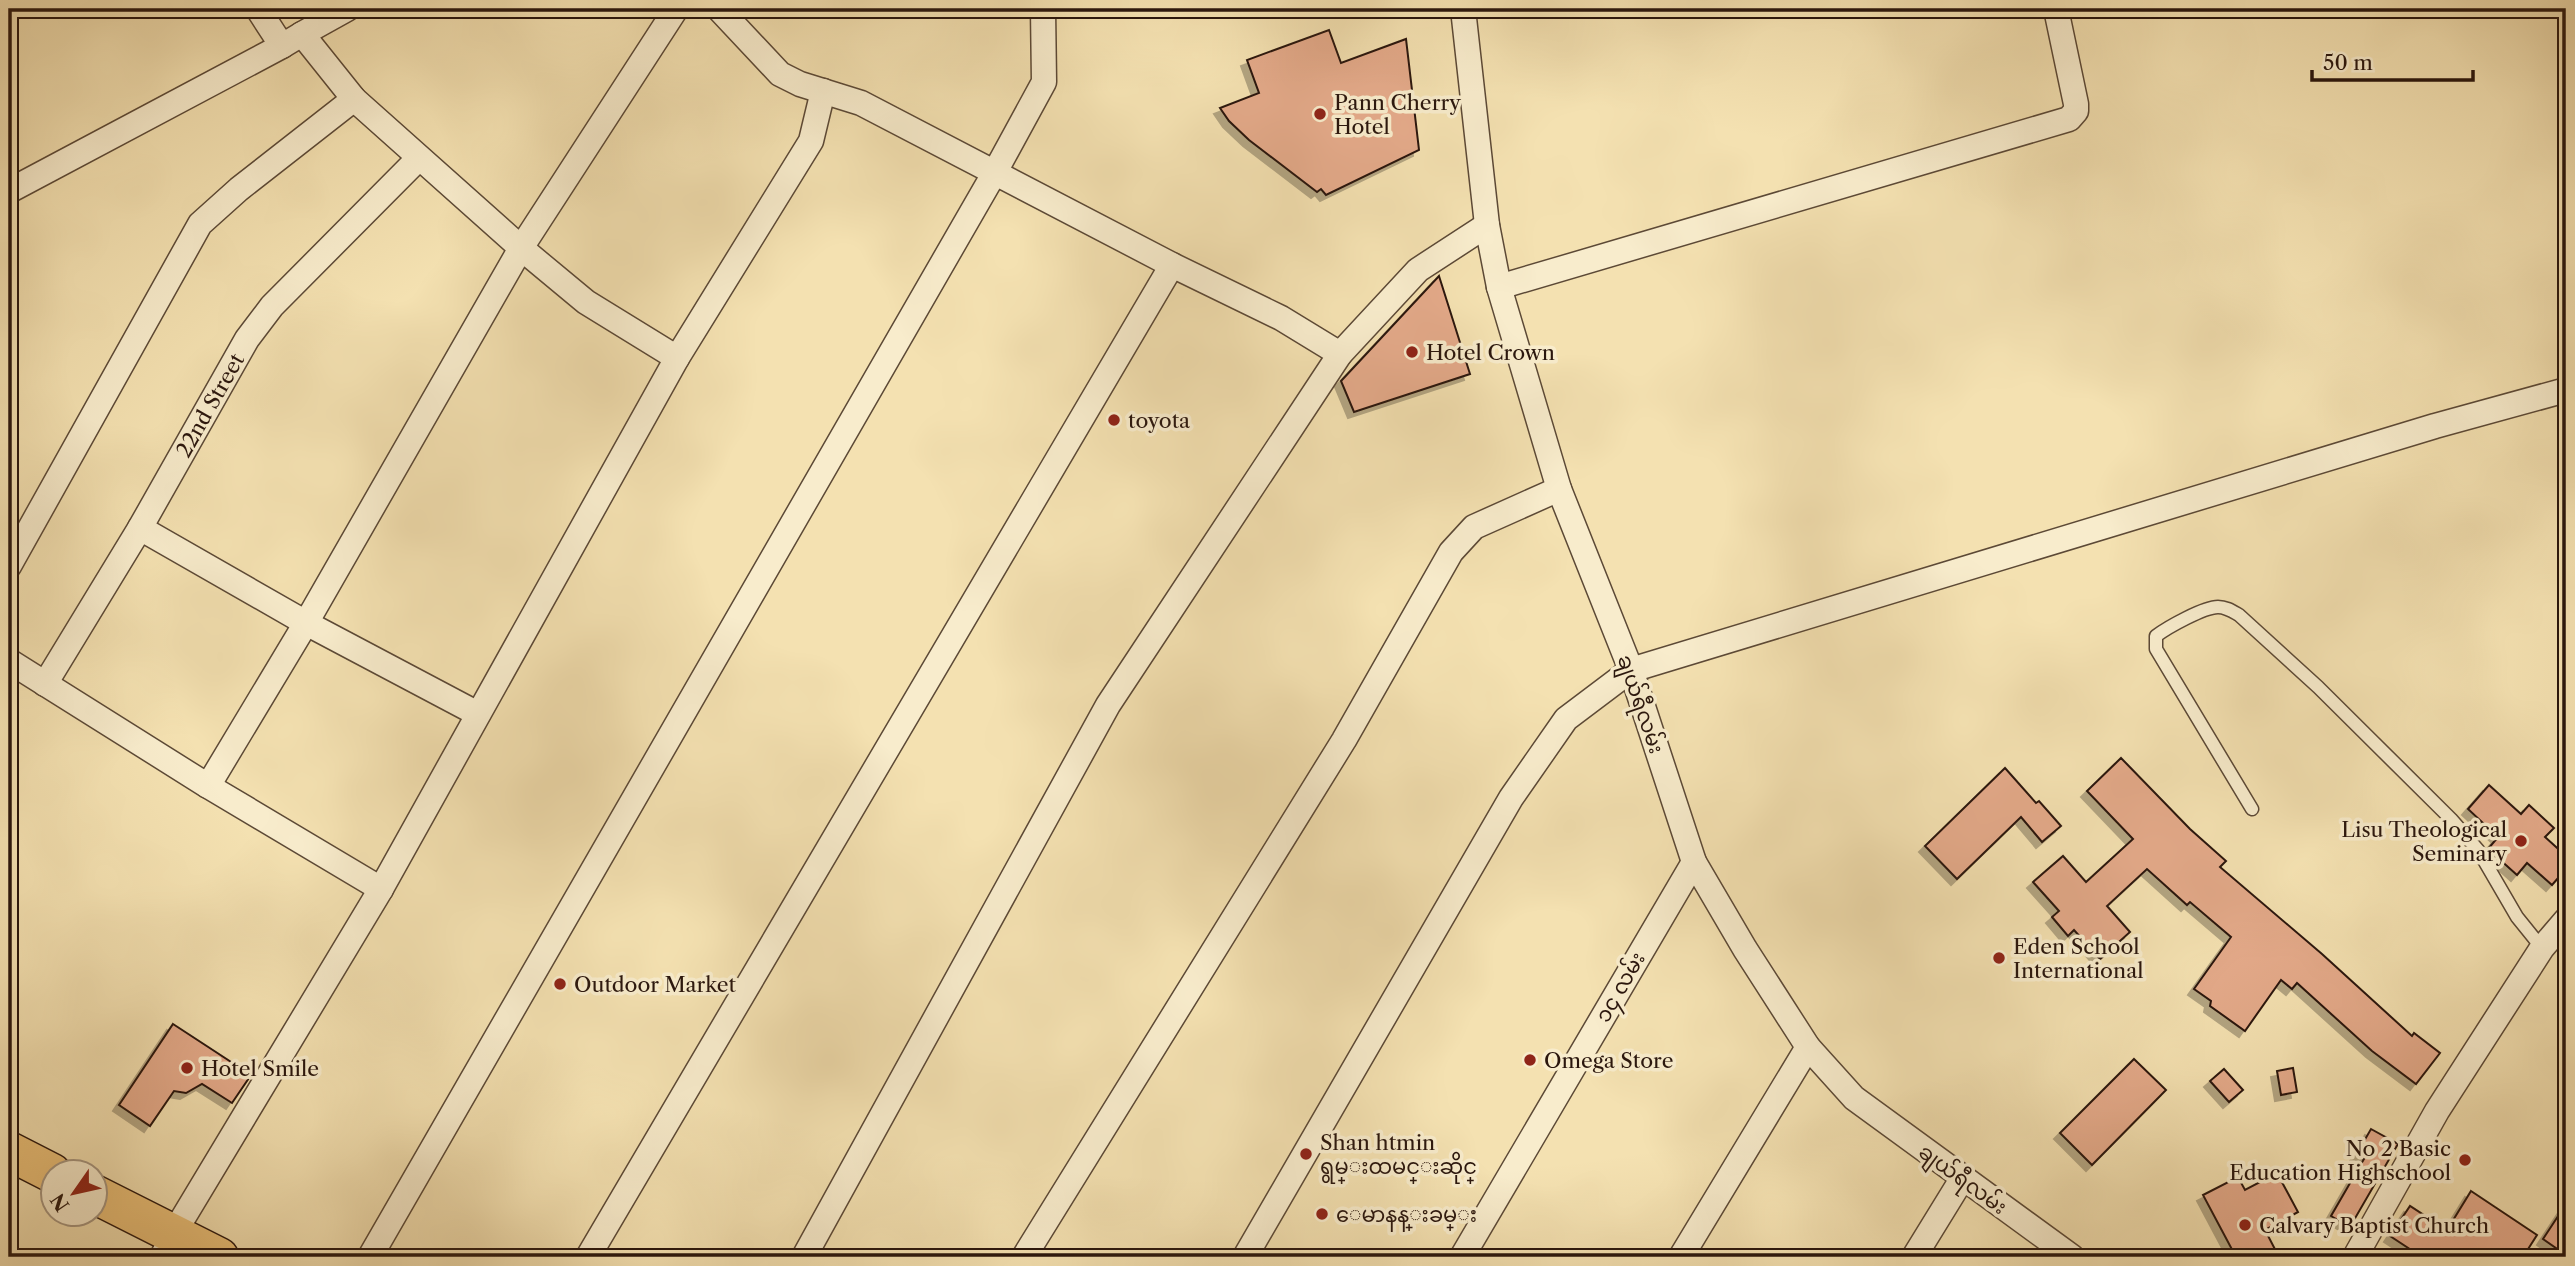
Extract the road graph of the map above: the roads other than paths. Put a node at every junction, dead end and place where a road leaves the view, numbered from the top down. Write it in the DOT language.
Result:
graph roads {
  1 [pos="258,9"];
  2 [pos="346,9"];
  3 [pos="676,9"];
  4 [pos="719,9"];
  5 [pos="1043,9"];
  6 [pos="1462,9"];
  7 [pos="2056,9"];
  8 [pos="292,40"];
  9 [pos="823,91"];
  10 [pos="354,99"];
  11 [pos="418,159"];
  12 [pos="995,172"];
  13 [pos="9,191"];
  14 [pos="1486,225"];
  15 [pos="521,248"];
  16 [pos="1172,265"];
  17 [pos="1499,287"];
  18 [pos="1340,354"];
  19 [pos="677,358"];
  20 [pos="2566,390"];
  21 [pos="1559,489"];
  22 [pos="140,528"];
  23 [pos="9,566"];
  24 [pos="306,624"];
  25 [pos="9,661"];
  26 [pos="1631,670"];
  27 [pos="45,684"];
  28 [pos="478,714"];
  29 [pos="208,786"];
  30 [pos="2252,809"];
  31 [pos="1694,862"];
  32 [pos="381,889"];
  33 [pos="2566,919"];
  34 [pos="2542,948"];
  35 [pos="1808,1047"];
  36 [pos="9,1151"];
  37 [pos="38,1166"];
  38 [pos="1962,1179"];
  39 [pos="108,1204"];
  40 [pos="168,1245"];
  41 [pos="219,1257"];
  42 [pos="370,1257"];
  43 [pos="588,1257"];
  44 [pos="804,1257"];
  45 [pos="1024,1257"];
  46 [pos="1245,1257"];
  47 [pos="1462,1257"];
  48 [pos="1681,1257"];
  49 [pos="1914,1257"];
  50 [pos="2072,1257"];
  51 [pos="2355,1257"];
  1 -- 8 [label="street"];
  2 -- 8 [label="street"];
  3 -- 15 [label="street"];
  4 -- 9 [label="street"];
  5 -- 12 [label="street"];
  6 -- 14 [label="street, ချယ်ရီလမ်း"];
  7 -- 17 [label="street"];
  8 -- 10 [label="street"];
  8 -- 13 [label="street"];
  9 -- 12 [label="street"];
  9 -- 19 [label="street"];
  10 -- 11 [label="street"];
  10 -- 23 [label="street"];
  11 -- 15 [label="street"];
  11 -- 22 [label="street, 22nd Street"];
  12 -- 16 [label="street"];
  12 -- 42 [label="street"];
  14 -- 17 [label="street, ချယ်ရီလမ်း"];
  14 -- 18 [label="street"];
  15 -- 19 [label="street"];
  15 -- 24 [label="street"];
  16 -- 18 [label="street"];
  16 -- 43 [label="street"];
  17 -- 21 [label="street, ချယ်ရီလမ်း"];
  18 -- 44 [label="street"];
  19 -- 28 [label="street"];
  20 -- 26 [label="street"];
  21 -- 26 [label="street, ချယ်ရီလမ်း"];
  21 -- 45 [label="street"];
  22 -- 24 [label="street"];
  22 -- 27 [label="street, 22nd Street"];
  24 -- 28 [label="street"];
  24 -- 29 [label="street"];
  25 -- 27 [label="street"];
  26 -- 31 [label="street, ချယ်ရီလမ်း"];
  26 -- 46 [label="street"];
  27 -- 29 [label="street"];
  28 -- 32 [label="street"];
  29 -- 32 [label="street"];
  30 -- 34 [label="lane"];
  31 -- 35 [label="street, ချယ်ရီလမ်း"];
  31 -- 47 [label="street, ၁၄ လမ်း"];
  32 -- 40 [label="street"];
  33 -- 34 [label="street"];
  34 -- 51 [label="street"];
  35 -- 38 [label="street, ချယ်ရီလမ်း"];
  35 -- 48 [label="street"];
  36 -- 37 [label="highway"];
  38 -- 49 [label="street"];
  38 -- 50 [label="street, ချယ်ရီလမ်း"];
  39 -- 40 [label="highway"];
  40 -- 41 [label="highway"];
}
